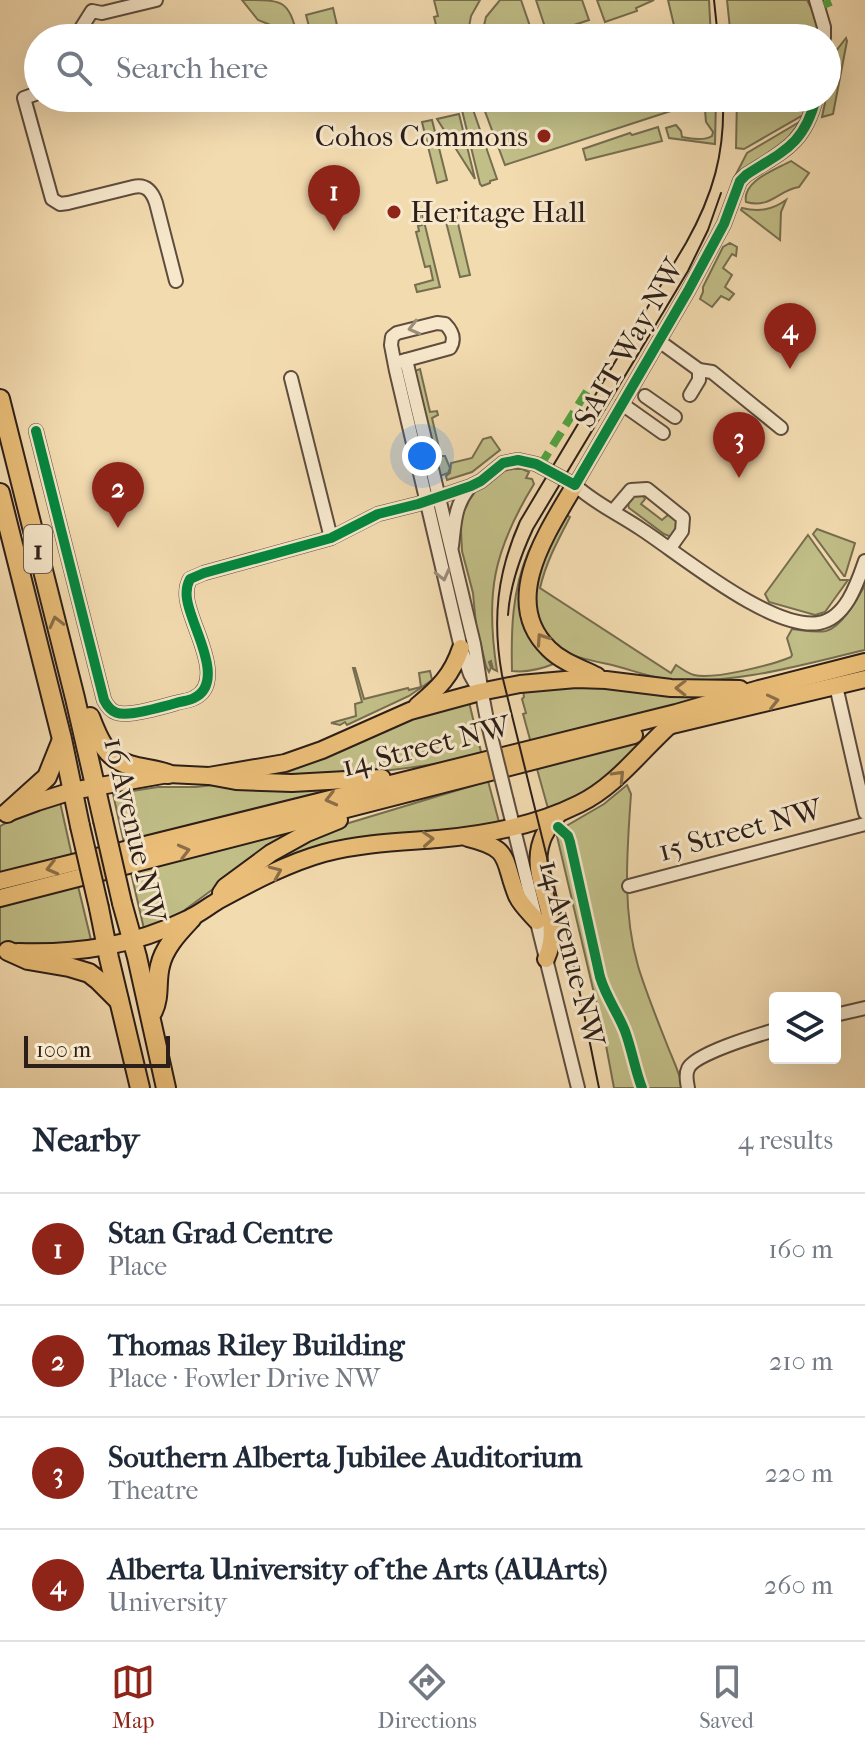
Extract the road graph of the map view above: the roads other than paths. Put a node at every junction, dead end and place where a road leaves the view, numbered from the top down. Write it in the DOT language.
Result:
graph roads {
  1 [pos="156,0"];
  2 [pos="816,0"];
  3 [pos="84,24"];
  4 [pos="823,24"];
  5 [pos="28,112"];
  6 [pos="812,112"];
  7 [pos="176,281"];
  8 [pos="659,341"];
  9 [pos="400,362"];
  10 [pos="699,370"];
  11 [pos="291,378"];
  12 [pos="690,395"];
  13 [pos="645,396"];
  14 [pos="0,399"];
  15 [pos="622,404"];
  16 [pos="675,417"];
  17 [pos="781,428"];
  18 [pos="36,431"];
  19 [pos="663,433"];
  20 [pos="575,485"];
  21 [pos="471,486"];
  22 [pos="0,493"];
  23 [pos="432,499"];
  24 [pos="614,510"];
  25 [pos="331,538"];
  26 [pos="670,548"];
  27 [pos="451,553"];
  28 [pos="865,561"];
  29 [pos="461,648"];
  30 [pos="865,662"];
  31 [pos="865,679"];
  32 [pos="606,680"];
  33 [pos="836,686"];
  34 [pos="759,689"];
  35 [pos="480,692"];
  36 [pos="75,698"];
  37 [pos="410,711"];
  38 [pos="670,725"];
  39 [pos="62,739"];
  40 [pos="168,774"];
  41 [pos="209,776"];
  42 [pos="407,780"];
  43 [pos="95,787"];
  44 [pos="72,791"];
  45 [pos="359,807"];
  46 [pos="559,813"];
  47 [pos="865,813"];
  48 [pos="4,816"];
  49 [pos="865,824"];
  50 [pos="514,826"];
  51 [pos="462,836"];
  52 [pos="0,881"];
  53 [pos="629,886"];
  54 [pos="0,898"];
  55 [pos="216,902"];
  56 [pos="192,918"];
  57 [pos="537,921"];
  58 [pos="132,940"];
  59 [pos="107,946"];
  60 [pos="4,951"];
  61 [pos="546,959"];
  62 [pos="119,1001"];
  63 [pos="865,1008"];
  64 [pos="841,1014"];
  65 [pos="150,1017"];
  66 [pos="769,1032"];
  67 [pos="140,1088"];
  68 [pos="166,1088"];
  69 [pos="578,1088"];
  70 [pos="688,1088"];
  1 -- 3 [label="street"];
  2 -- 4 [label="street"];
  5 -- 7 [label="street"];
  6 -- 8 [label="street, SAIT Way NW"];
  8 -- 10 [label="street"];
  8 -- 15 [label="street, SAIT Way NW"];
  9 -- 9 [label="street, one-way"];
  9 -- 23 [label="street"];
  10 -- 12 [label="street"];
  10 -- 17 [label="street"];
  11 -- 25 [label="street"];
  13 -- 16 [label="street"];
  36 -- 14 [label="highway, 16 Avenue NW / 1, one-way"];
  15 -- 19 [label="street"];
  15 -- 20 [label="street, SAIT Way NW"];
  18 -- 25 [label="street"];
  20 -- 21 [label="street"];
  20 -- 24 [label="street"];
  32 -- 20 [label="main road, one-way"];
  21 -- 23 [label="street"];
  21 -- 27 [label="street"];
  22 -- 39 [label="highway, 16 Avenue NW / 1"];
  23 -- 25 [label="street"];
  23 -- 27 [label="street, 14 Avenue NW"];
  23 -- 29 [label="street, 14 Avenue NW, one-way"];
  24 -- 26 [label="street"];
  24 -- 26 [label="street"];
  26 -- 28 [label="street"];
  27 -- 35 [label="street, 14 Avenue NW"];
  29 -- 35 [label="street, 14 Avenue NW"];
  29 -- 37 [label="main road"];
  30 -- 34 [label="main road, 14 Street NW"];
  31 -- 33 [label="main road, 14 Street NW"];
  34 -- 32 [label="main road, one-way"];
  32 -- 35 [label="main road"];
  38 -- 33 [label="main road, 14 Street NW, one-way"];
  33 -- 47 [label="street"];
  34 -- 42 [label="main road, 14 Street NW"];
  35 -- 37 [label="main road"];
  35 -- 50 [label="street, 14 Avenue NW, bridge"];
  36 -- 40 [label="highway"];
  36 -- 43 [label="highway, 16 Avenue NW / 1"];
  37 -- 41 [label="main road"];
  38 -- 45 [label="main road, 14 Street NW"];
  46 -- 38 [label="main road, one-way"];
  39 -- 44 [label="highway, 16 Avenue NW / 1"];
  39 -- 48 [label="highway"];
  40 -- 41 [label="main road"];
  40 -- 43 [label="main road"];
  41 -- 42 [label="main road"];
  42 -- 52 [label="main road, 14 Street NW, one-way"];
  43 -- 44 [label="main road"];
  43 -- 58 [label="highway, 16 Avenue NW / 1, bridge"];
  44 -- 48 [label="main road"];
  44 -- 59 [label="highway, 16 Avenue NW / 1, bridge"];
  54 -- 45 [label="main road, 14 Street NW, one-way"];
  45 -- 55 [label="main road"];
  46 -- 50 [label="main road"];
  46 -- 61 [label="main road"];
  49 -- 53 [label="street, 15 Street NW"];
  50 -- 51 [label="main road"];
  50 -- 57 [label="street, 14 Avenue NW"];
  55 -- 51 [label="main road, one-way"];
  51 -- 57 [label="main road"];
  55 -- 56 [label="main road"];
  56 -- 58 [label="main road"];
  56 -- 65 [label="highway"];
  57 -- 61 [label="street, 14 Avenue NW"];
  58 -- 59 [label="main road"];
  58 -- 65 [label="highway, 16 Avenue NW / 1"];
  59 -- 60 [label="main road"];
  59 -- 62 [label="highway, 16 Avenue NW / 1"];
  60 -- 62 [label="highway"];
  61 -- 69 [label="street, 14 Avenue NW"];
  62 -- 67 [label="highway, 16 Avenue NW / 1"];
  63 -- 64 [label="street"];
  65 -- 68 [label="highway, 16 Avenue NW / 1"];
  66 -- 70 [label="street"];
}
